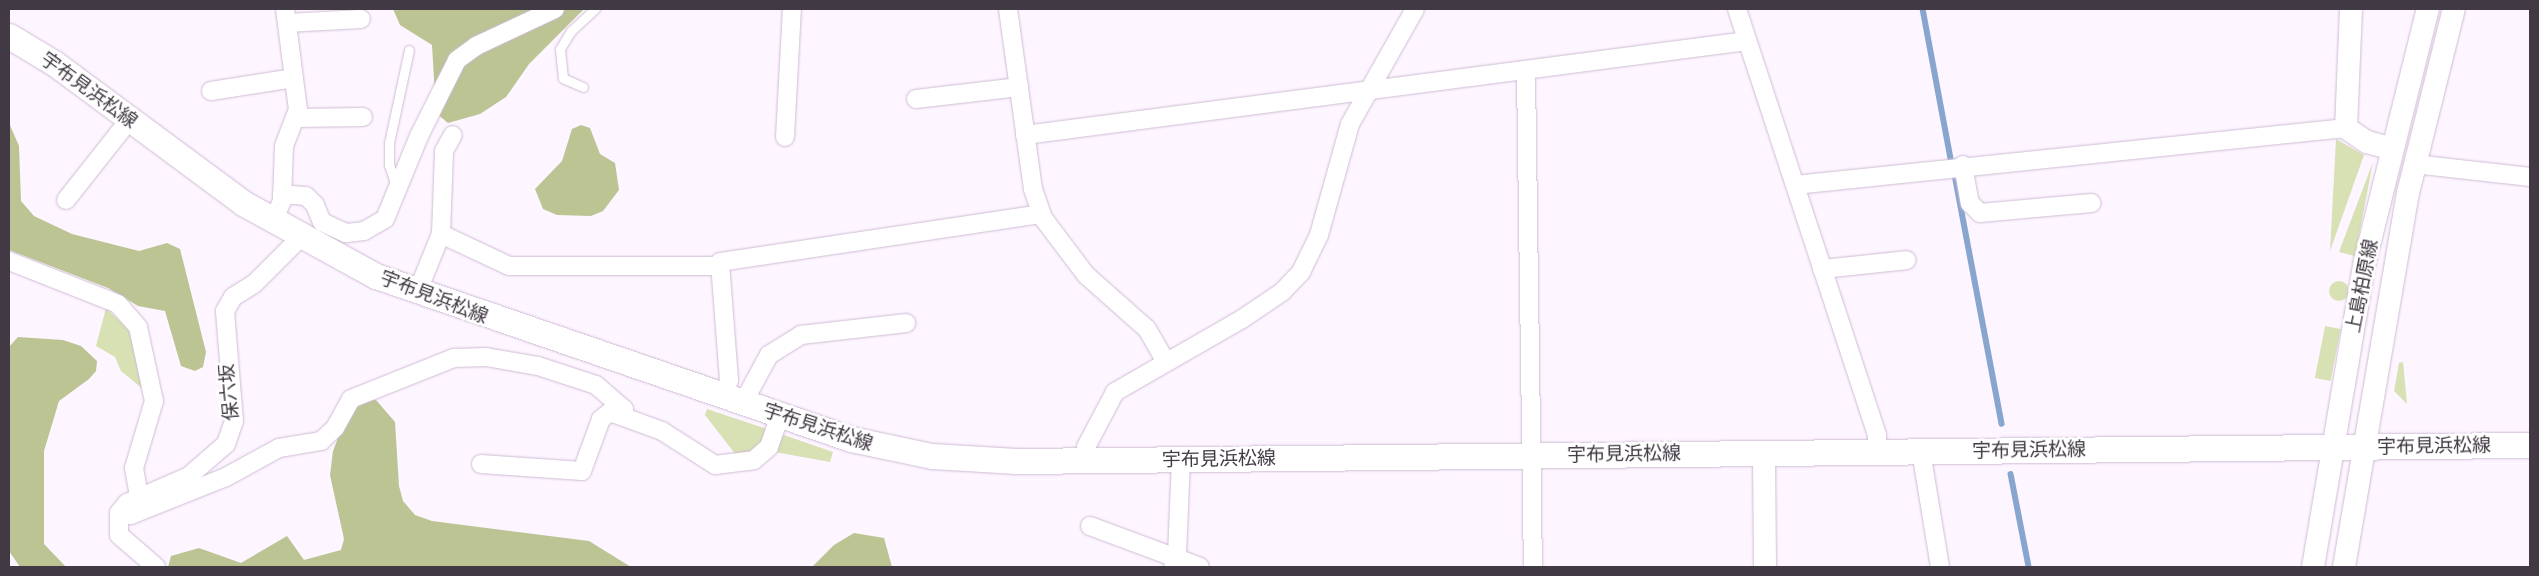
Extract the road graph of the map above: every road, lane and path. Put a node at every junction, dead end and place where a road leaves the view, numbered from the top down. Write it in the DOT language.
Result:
graph roads {
  1 [pos="555,9"];
  2 [pos="595,9"];
  3 [pos="792,9"];
  4 [pos="1008,9"];
  5 [pos="1415,9"];
  6 [pos="1737,9"];
  7 [pos="2351,9"];
  8 [pos="2428,9"];
  9 [pos="2454,9"];
  10 [pos="286,16"];
  11 [pos="361,19"];
  12 [pos="9,36"];
  13 [pos="1747,41"];
  14 [pos="408,50"];
  15 [pos="1526,72"];
  16 [pos="294,78"];
  17 [pos="584,87"];
  18 [pos="1019,87"];
  19 [pos="211,91"];
  20 [pos="1365,92"];
  21 [pos="916,99"];
  22 [pos="364,117"];
  23 [pos="295,118"];
  24 [pos="130,119"];
  25 [pos="2346,128"];
  26 [pos="453,135"];
  27 [pos="1026,135"];
  28 [pos="785,137"];
  29 [pos="2390,148"];
  30 [pos="2414,164"];
  31 [pos="1963,165"];
  32 [pos="2530,178"];
  33 [pos="1795,185"];
  34 [pos="396,186"];
  35 [pos="282,194"];
  36 [pos="66,200"];
  37 [pos="2092,203"];
  38 [pos="1041,214"];
  39 [pos="273,222"];
  40 [pos="441,234"];
  41 [pos="300,238"];
  42 [pos="1907,260"];
  43 [pos="9,261"];
  44 [pos="720,266"];
  45 [pos="1822,269"];
  46 [pos="417,293"];
  47 [pos="906,323"];
  48 [pos="1166,362"];
  49 [pos="733,400"];
  50 [pos="621,415"];
  51 [pos="780,415"];
  52 [pos="2530,445"];
  53 [pos="2334,446"];
  54 [pos="2364,446"];
  55 [pos="1921,451"];
  56 [pos="1877,452"];
  57 [pos="1764,453"];
  58 [pos="1532,455"];
  59 [pos="1182,459"];
  60 [pos="1086,460"];
  61 [pos="481,464"];
  62 [pos="139,497"];
  63 [pos="119,513"];
  64 [pos="1090,526"];
  65 [pos="1175,561"];
  66 [pos="152,566"];
  67 [pos="1200,567"];
  68 [pos="1533,567"];
  69 [pos="1766,567"];
  70 [pos="1940,567"];
  71 [pos="2314,567"];
  72 [pos="2344,567"];
  1 -- 34 [label="street"];
  2 -- 17 [label="lane"];
  3 -- 28 [label="street"];
  4 -- 18 [label="street"];
  5 -- 20 [label="street"];
  6 -- 13 [label="street"];
  7 -- 25 [label="street"];
  8 -- 29 [label="street, 上島柏原線"];
  9 -- 30 [label="street, 上島柏原線"];
  10 -- 11 [label="street"];
  10 -- 16 [label="street"];
  12 -- 24 [label="main road, 宇布見浜松線"];
  13 -- 15 [label="street"];
  13 -- 33 [label="street"];
  14 -- 34 [label="lane"];
  15 -- 20 [label="street"];
  15 -- 58 [label="street"];
  16 -- 19 [label="street"];
  16 -- 23 [label="street"];
  18 -- 21 [label="street"];
  18 -- 27 [label="street"];
  20 -- 27 [label="street"];
  20 -- 48 [label="street"];
  22 -- 23 [label="street"];
  23 -- 35 [label="street"];
  24 -- 36 [label="street"];
  24 -- 39 [label="main road, 宇布見浜松線"];
  25 -- 29 [label="street"];
  25 -- 31 [label="street"];
  26 -- 40 [label="street"];
  27 -- 38 [label="street"];
  29 -- 53 [label="street, 上島柏原線"];
  30 -- 32 [label="street"];
  30 -- 54 [label="street, 上島柏原線"];
  31 -- 33 [label="street"];
  31 -- 37 [label="street"];
  33 -- 45 [label="street"];
  34 -- 35 [label="street"];
  35 -- 39 [label="street"];
  38 -- 44 [label="street"];
  38 -- 48 [label="street"];
  39 -- 41 [label="main road, 宇布見浜松線"];
  40 -- 44 [label="street"];
  40 -- 46 [label="street"];
  41 -- 46 [label="main road, 宇布見浜松線"];
  41 -- 62 [label="street, 保六坂"];
  42 -- 45 [label="street"];
  43 -- 62 [label="street"];
  44 -- 49 [label="street"];
  45 -- 56 [label="street"];
  46 -- 49 [label="main road, 宇布見浜松線"];
  47 -- 49 [label="street"];
  48 -- 60 [label="street"];
  49 -- 51 [label="main road, 宇布見浜松線"];
  50 -- 51 [label="street"];
  50 -- 61 [label="street"];
  50 -- 63 [label="street"];
  51 -- 60 [label="main road, 宇布見浜松線"];
  52 -- 54 [label="main road, 宇布見浜松線"];
  53 -- 54 [label="main road, 宇布見浜松線"];
  53 -- 55 [label="main road, 宇布見浜松線"];
  53 -- 71 [label="street, 上島柏原線"];
  54 -- 72 [label="street, 上島柏原線"];
  55 -- 56 [label="main road, 宇布見浜松線"];
  55 -- 70 [label="street"];
  56 -- 57 [label="main road, 宇布見浜松線"];
  57 -- 58 [label="main road, 宇布見浜松線"];
  57 -- 69 [label="street"];
  58 -- 59 [label="main road, 宇布見浜松線"];
  58 -- 68 [label="street"];
  59 -- 60 [label="main road, 宇布見浜松線"];
  59 -- 65 [label="street"];
  62 -- 63 [label="street, 保六坂"];
  63 -- 66 [label="street"];
  64 -- 65 [label="street"];
  65 -- 67 [label="street"];
}
